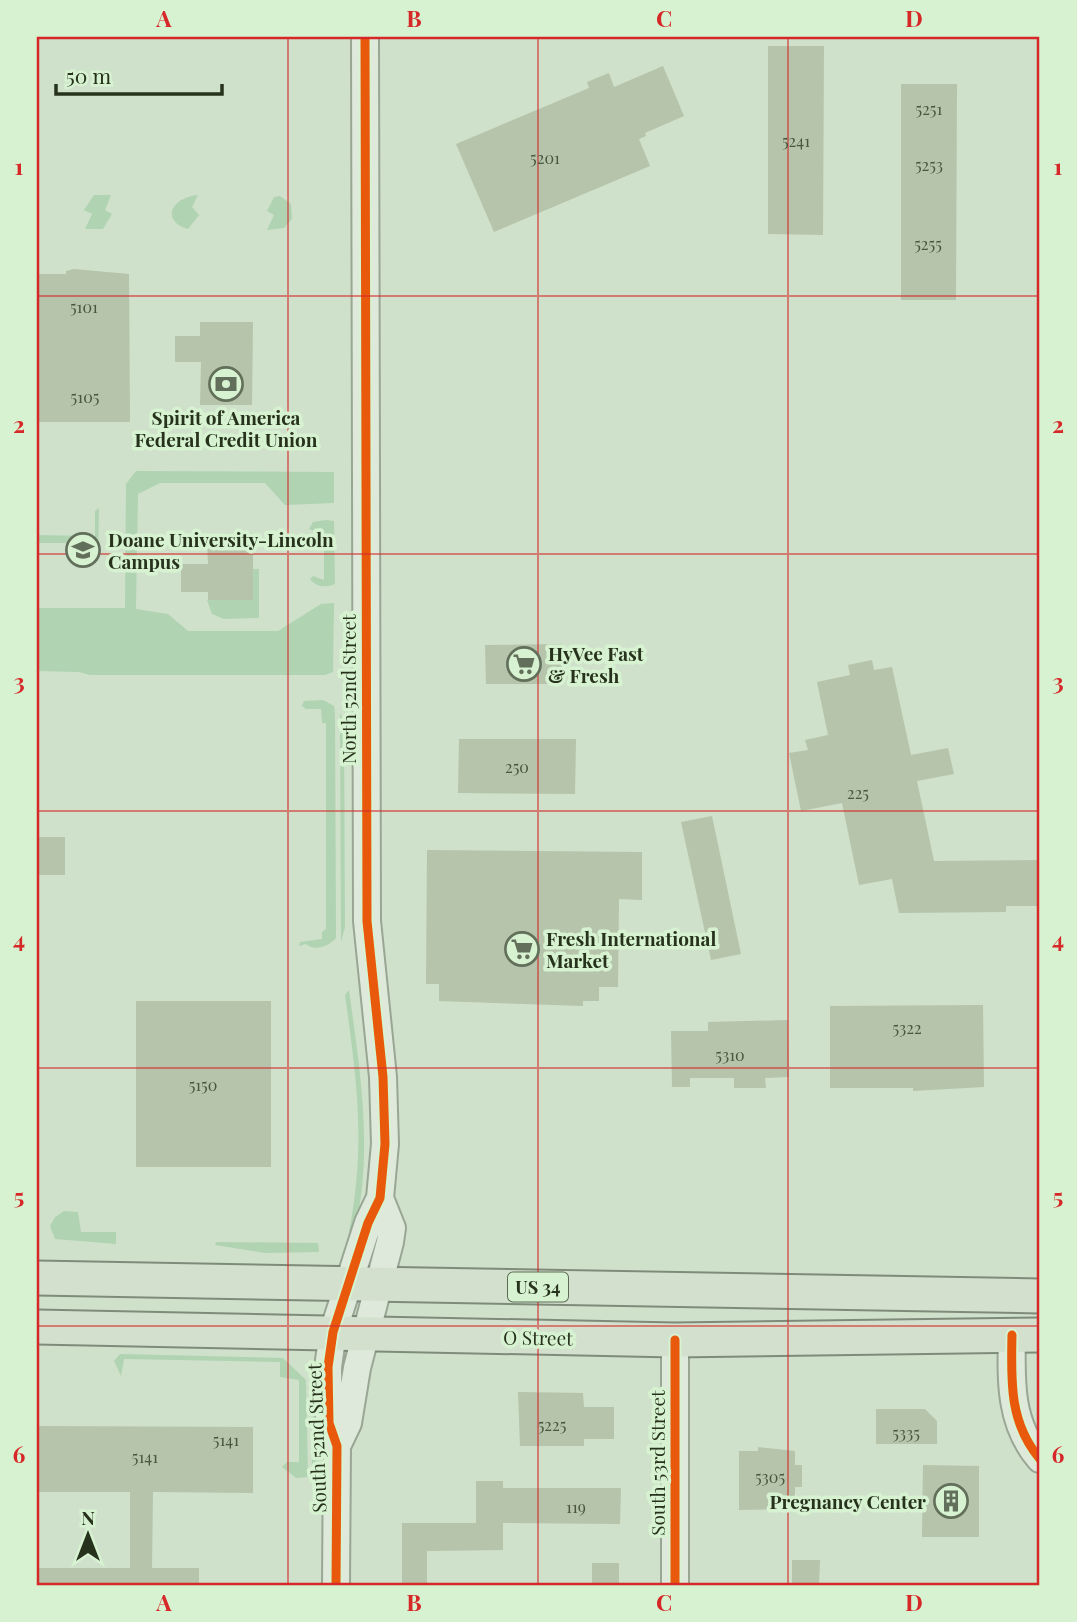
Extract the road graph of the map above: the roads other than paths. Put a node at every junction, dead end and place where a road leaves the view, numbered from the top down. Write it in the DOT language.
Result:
graph roads {
  1 [pos="365,37"];
  2 [pos="37,1278"];
  3 [pos="365,1283"];
  4 [pos="1040,1296"];
  5 [pos="37,1327"];
  6 [pos="333,1332"];
  7 [pos="367,1333"];
  8 [pos="1026,1335"];
  9 [pos="675,1340"];
  10 [pos="337,1446"];
  11 [pos="1040,1459"];
  12 [pos="337,1585"];
  13 [pos="675,1585"];
  1 -- 3 [label="street, North 52nd Street"];
  2 -- 3 [label="main road, US 34"];
  3 -- 4 [label="main road, US 34"];
  3 -- 6 [label="street, North 52nd Street"];
  3 -- 7 [label="street, North 52nd Street"];
  5 -- 6 [label="main road, O Street"];
  6 -- 7 [label="main road, O Street"];
  6 -- 10 [label="street, South 52nd Street"];
  7 -- 9 [label="main road, O Street"];
  7 -- 10 [label="street, South 52nd Street"];
  8 -- 9 [label="main road, O Street"];
  8 -- 11 [label="street"];
  9 -- 13 [label="street, South 53rd Street"];
  10 -- 12 [label="street, South 52nd Street"];
}
